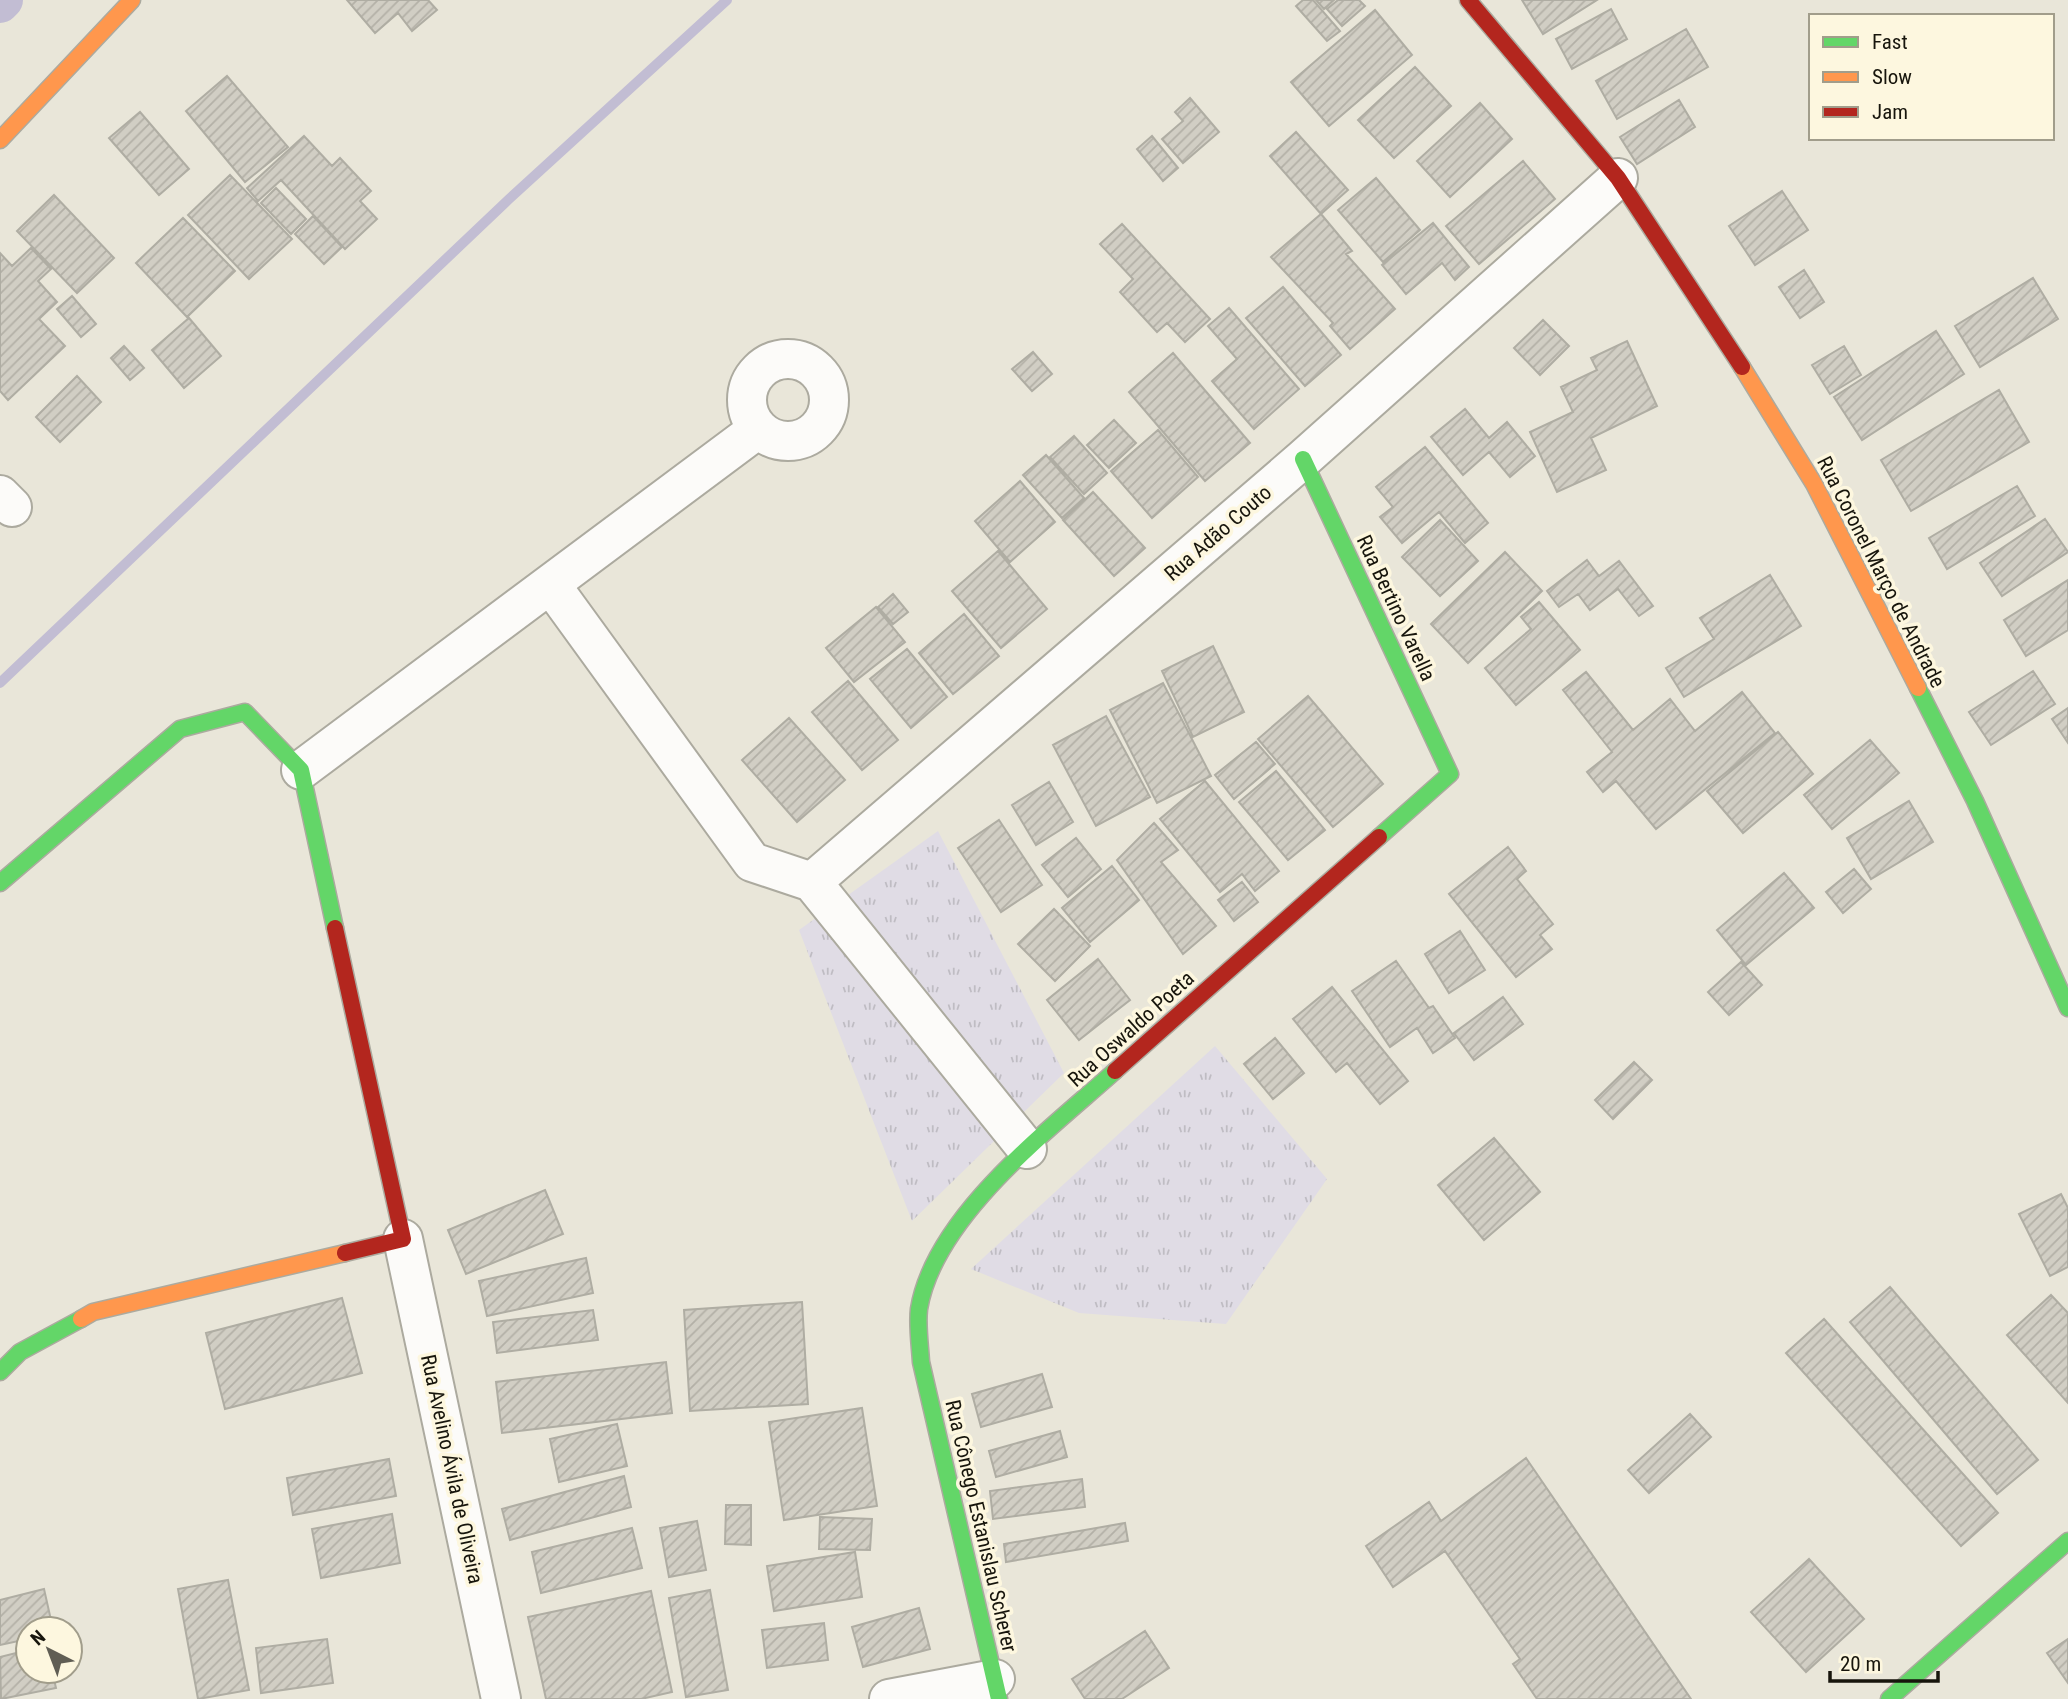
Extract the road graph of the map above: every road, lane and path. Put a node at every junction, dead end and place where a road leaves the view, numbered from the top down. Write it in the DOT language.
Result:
graph roads {
  1 [pos="132,0"];
  2 [pos="1468,0"];
  3 [pos="0,140"];
  4 [pos="1618,178"];
  5 [pos="758,429"];
  6 [pos="1303,459"];
  7 [pos="551,585"];
  8 [pos="301,770"];
  9 [pos="1450,774"];
  10 [pos="812,882"];
  11 [pos="0,883"];
  12 [pos="2068,1008"];
  13 [pos="1027,1149"];
  14 [pos="403,1239"];
  15 [pos="921,1363"];
  16 [pos="0,1372"];
  17 [pos="2068,1541"];
  18 [pos="997,1689"];
  19 [pos="501,1699"];
  20 [pos="889,1699"];
  21 [pos="1889,1699"];
  1 -- 3 [label="street"];
  2 -- 4 [label="street, Rua Coronel Março de Andrade"];
  4 -- 6 [label="street, Rua Adão Couto"];
  4 -- 12 [label="street, Rua Coronel Março de Andrade"];
  5 -- 7 [label="street"];
  6 -- 9 [label="street, Rua Bertino Varella"];
  6 -- 10 [label="street, Rua Adão Couto"];
  7 -- 8 [label="street"];
  7 -- 10 [label="street"];
  8 -- 11 [label="street"];
  8 -- 14 [label="street"];
  9 -- 13 [label="street, Rua Oswaldo Poeta"];
  10 -- 13 [label="street"];
  13 -- 15 [label="street, Rua Oswaldo Poeta"];
  14 -- 16 [label="street"];
  14 -- 19 [label="street, Rua Avelino Ávila de Oliveira"];
  15 -- 18 [label="street, Rua Cônego Estanislau Scherer"];
  17 -- 21 [label="street"];
  18 -- 20 [label="street"];
}
